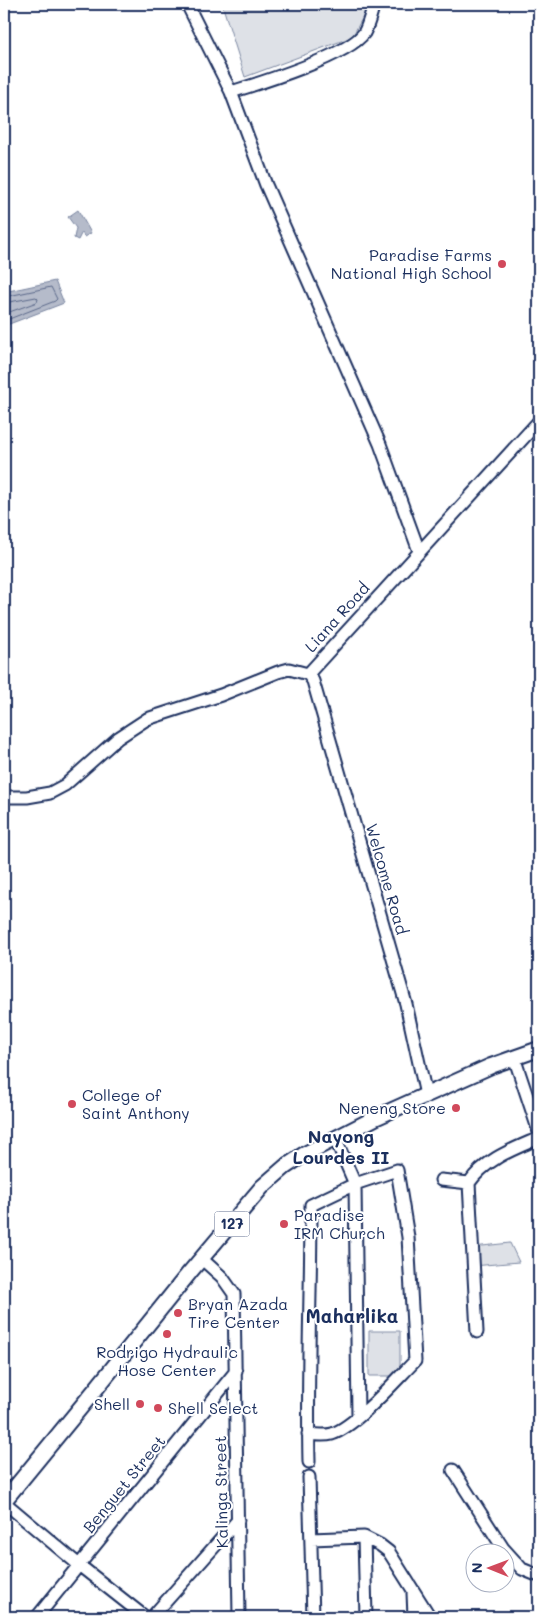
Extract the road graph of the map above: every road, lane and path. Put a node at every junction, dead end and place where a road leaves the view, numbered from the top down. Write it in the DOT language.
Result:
graph roads {
  1 [pos="187,4"];
  2 [pos="374,4"];
  3 [pos="231,92"];
  4 [pos="539,421"];
  5 [pos="419,551"];
  6 [pos="308,674"];
  7 [pos="4,797"];
  8 [pos="539,1049"];
  9 [pos="514,1057"];
  10 [pos="426,1095"];
  11 [pos="539,1132"];
  12 [pos="335,1138"];
  13 [pos="539,1138"];
  14 [pos="442,1180"];
  15 [pos="469,1183"];
  16 [pos="355,1184"];
  17 [pos="202,1259"];
  18 [pos="477,1332"];
  19 [pos="236,1371"];
  20 [pos="358,1417"];
  21 [pos="308,1434"];
  22 [pos="309,1462"];
  23 [pos="454,1470"];
  24 [pos="309,1477"];
  25 [pos="4,1501"];
  26 [pos="238,1520"];
  27 [pos="364,1537"];
  28 [pos="311,1539"];
  29 [pos="79,1565"];
  30 [pos="539,1576"];
  31 [pos="413,1593"];
  32 [pos="37,1617"];
  33 [pos="145,1617"];
  34 [pos="152,1617"];
  35 [pos="239,1617"];
  36 [pos="313,1617"];
  37 [pos="366,1617"];
  38 [pos="414,1617"];
  39 [pos="430,1617"];
  1 -- 3 [label="street"];
  2 -- 3 [label="street"];
  3 -- 5 [label="street"];
  4 -- 5 [label="street, Liana Road"];
  5 -- 6 [label="street, Liana Road"];
  6 -- 7 [label="street, Liana Road"];
  6 -- 10 [label="street, Welcome Road"];
  8 -- 9 [label="main road, 127"];
  9 -- 10 [label="main road, 127"];
  9 -- 11 [label="street"];
  10 -- 12 [label="main road, 127"];
  12 -- 16 [label="street"];
  12 -- 17 [label="main road, 127"];
  13 -- 15 [label="street"];
  14 -- 15 [label="street"];
  15 -- 18 [label="street"];
  16 -- 20 [label="street"];
  16 -- 20 [label="street"];
  16 -- 21 [label="street"];
  17 -- 19 [label="street, Kalinga Street"];
  17 -- 25 [label="main road, 127"];
  19 -- 26 [label="street, Kalinga Street"];
  19 -- 29 [label="street, Benguet Street"];
  20 -- 21 [label="street"];
  21 -- 22 [label="street"];
  23 -- 30 [label="street"];
  24 -- 28 [label="street"];
  25 -- 29 [label="street"];
  26 -- 34 [label="street"];
  26 -- 35 [label="street, Kalinga Street"];
  27 -- 28 [label="street"];
  27 -- 31 [label="street"];
  27 -- 37 [label="street"];
  28 -- 36 [label="street"];
  29 -- 32 [label="street, Benguet Street"];
  29 -- 33 [label="street"];
  31 -- 38 [label="street"];
  31 -- 39 [label="street"];
}
